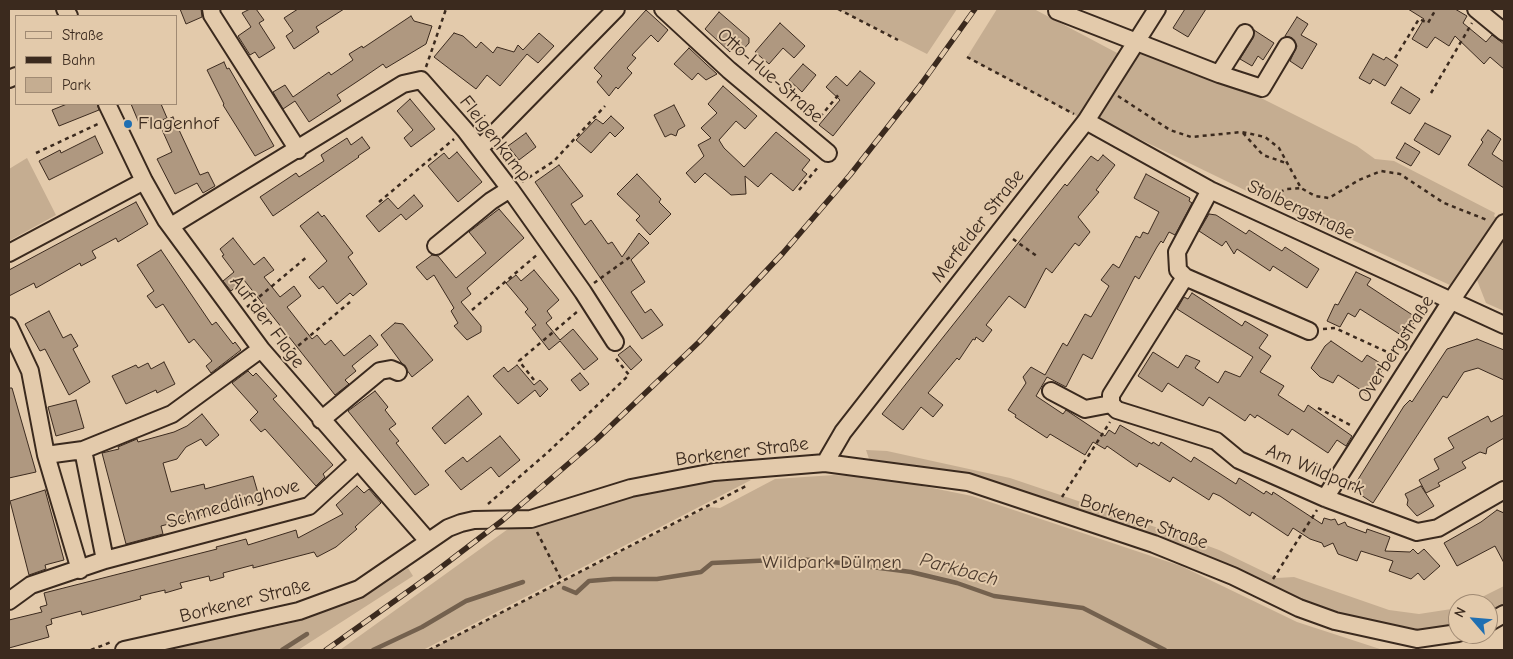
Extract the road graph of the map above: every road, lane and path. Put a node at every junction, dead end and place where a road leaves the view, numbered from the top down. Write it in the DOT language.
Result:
graph roads {
  1 [pos="211,9"];
  2 [pos="446,9"];
  3 [pos="616,9"];
  4 [pos="663,9"];
  5 [pos="838,9"];
  6 [pos="1058,9"];
  7 [pos="1157,9"];
  8 [pos="1436,9"];
  9 [pos="1478,10"];
  10 [pos="1245,32"];
  11 [pos="1504,32"];
  12 [pos="898,40"];
  13 [pos="1137,41"];
  14 [pos="1287,46"];
  15 [pos="967,57"];
  16 [pos="1395,58"];
  17 [pos="1219,74"];
  18 [pos="421,80"];
  19 [pos="1106,90"];
  20 [pos="840,93"];
  21 [pos="1431,93"];
  22 [pos="605,106"];
  23 [pos="110,111"];
  24 [pos="1086,121"];
  25 [pos="465,130"];
  26 [pos="1242,132"];
  27 [pos="806,134"];
  28 [pos="480,148"];
  29 [pos="298,150"];
  30 [pos="36,153"];
  31 [pos="828,154"];
  32 [pos="1288,163"];
  33 [pos="144,182"];
  34 [pos="1301,188"];
  35 [pos="510,189"];
  36 [pos="800,190"];
  37 [pos="1210,190"];
  38 [pos="379,202"];
  39 [pos="1256,210"];
  40 [pos="1503,225"];
  41 [pos="170,226"];
  42 [pos="1000,229"];
  43 [pos="549,245"];
  44 [pos="436,246"];
  45 [pos="9,253"];
  46 [pos="308,256"];
  47 [pos="1038,257"];
  48 [pos="630,258"];
  49 [pos="1185,277"];
  50 [pos="586,297"];
  51 [pos="1451,300"];
  52 [pos="350,302"];
  53 [pos="472,310"];
  54 [pos="236,316"];
  55 [pos="1504,324"];
  56 [pos="9,326"];
  57 [pos="1309,331"];
  58 [pos="615,342"];
  59 [pos="260,349"];
  60 [pos="1411,363"];
  61 [pos="273,366"];
  62 [pos="398,372"];
  63 [pos="534,380"];
  64 [pos="1051,391"];
  65 [pos="1114,407"];
  66 [pos="1318,408"];
  67 [pos="321,420"];
  68 [pos="1366,433"];
  69 [pos="83,450"];
  70 [pos="46,455"];
  71 [pos="358,462"];
  72 [pos="825,463"];
  73 [pos="750,484"];
  74 [pos="1504,490"];
  75 [pos="1325,498"];
  76 [pos="1070,502"];
  77 [pos="494,506"];
  78 [pos="531,519"];
  79 [pos="428,541"];
  80 [pos="105,560"];
  81 [pos="80,570"];
  82 [pos="1264,576"];
  83 [pos="562,581"];
  84 [pos="9,601"];
  85 [pos="1448,635"];
  86 [pos="122,644"];
  87 [pos="91,650"];
  88 [pos="430,650"];
  1 -- 29 [label="street"];
  2 -- 18 [label="path"];
  3 -- 28 [label="street"];
  4 -- 27 [label="street, Otto-Hue-Straße"];
  5 -- 12 [label="path"];
  6 -- 13 [label="street"];
  7 -- 13 [label="street, Merfelder Straße"];
  8 -- 16 [label="path"];
  9 -- 11 [label="street"];
  9 -- 21 [label="path"];
  10 -- 17 [label="street"];
  13 -- 17 [label="street"];
  13 -- 19 [label="street, Merfelder Straße"];
  14 -- 17 [label="street"];
  15 -- 24 [label="path"];
  18 -- 25 [label="street, Fleigenkamp"];
  18 -- 29 [label="street"];
  19 -- 24 [label="street, Merfelder Straße"];
  19 -- 26 [label="path"];
  20 -- 27 [label="path"];
  22 -- 35 [label="path"];
  23 -- 30 [label="path"];
  23 -- 33 [label="street, Auf der Flage"];
  24 -- 37 [label="street, Stolbergstraße"];
  24 -- 42 [label="street, Merfelder Straße"];
  25 -- 28 [label="street, Fleigenkamp"];
  25 -- 38 [label="path"];
  26 -- 32 [label="path"];
  26 -- 32 [label="path"];
  27 -- 31 [label="street, Otto-Hue-Straße"];
  28 -- 35 [label="street, Fleigenkamp"];
  29 -- 41 [label="street"];
  31 -- 36 [label="path"];
  32 -- 34 [label="path"];
  33 -- 41 [label="street, Auf der Flage"];
  33 -- 45 [label="street"];
  34 -- 39 [label="path"];
  34 -- 40 [label="path"];
  35 -- 43 [label="street, Fleigenkamp"];
  35 -- 44 [label="street"];
  37 -- 39 [label="street, Stolbergstraße"];
  37 -- 49 [label="street"];
  39 -- 51 [label="street, Stolbergstraße"];
  40 -- 51 [label="street, Overbergstraße"];
  41 -- 54 [label="street, Auf der Flage"];
  42 -- 47 [label="path"];
  42 -- 72 [label="street, Merfelder Straße"];
  43 -- 50 [label="street, Fleigenkamp"];
  43 -- 53 [label="path"];
  46 -- 54 [label="path"];
  48 -- 50 [label="path"];
  49 -- 57 [label="street"];
  49 -- 65 [label="street"];
  50 -- 58 [label="street, Fleigenkamp"];
  50 -- 63 [label="path"];
  51 -- 55 [label="street, Stolbergstraße"];
  51 -- 60 [label="street, Overbergstraße"];
  52 -- 61 [label="path"];
  54 -- 59 [label="street, Auf der Flage"];
  56 -- 70 [label="street"];
  57 -- 60 [label="path"];
  58 -- 77 [label="path"];
  59 -- 61 [label="street, Auf der Flage"];
  59 -- 69 [label="street"];
  60 -- 68 [label="street, Overbergstraße"];
  61 -- 67 [label="street, Auf der Flage"];
  62 -- 67 [label="street"];
  64 -- 65 [label="street, Am Wildpark"];
  65 -- 75 [label="street, Am Wildpark"];
  65 -- 76 [label="path"];
  66 -- 68 [label="path"];
  67 -- 71 [label="street, Auf der Flage"];
  68 -- 75 [label="street, Overbergstraße"];
  69 -- 70 [label="street"];
  69 -- 80 [label="street"];
  70 -- 81 [label="street"];
  71 -- 79 [label="street, Auf der Flage"];
  71 -- 80 [label="street, Schmeddinghove"];
  72 -- 78 [label="street, Borkener Straße"];
  72 -- 85 [label="street, Borkener Straße"];
  73 -- 83 [label="path"];
  74 -- 75 [label="street, Am Wildpark"];
  75 -- 82 [label="path"];
  78 -- 79 [label="street, Borkener Straße"];
  78 -- 83 [label="path"];
  79 -- 86 [label="street, Borkener Straße"];
  80 -- 81 [label="street, Schmeddinghove"];
  81 -- 84 [label="street, Schmeddinghove"];
  83 -- 88 [label="path"];
  86 -- 87 [label="path"];
}
